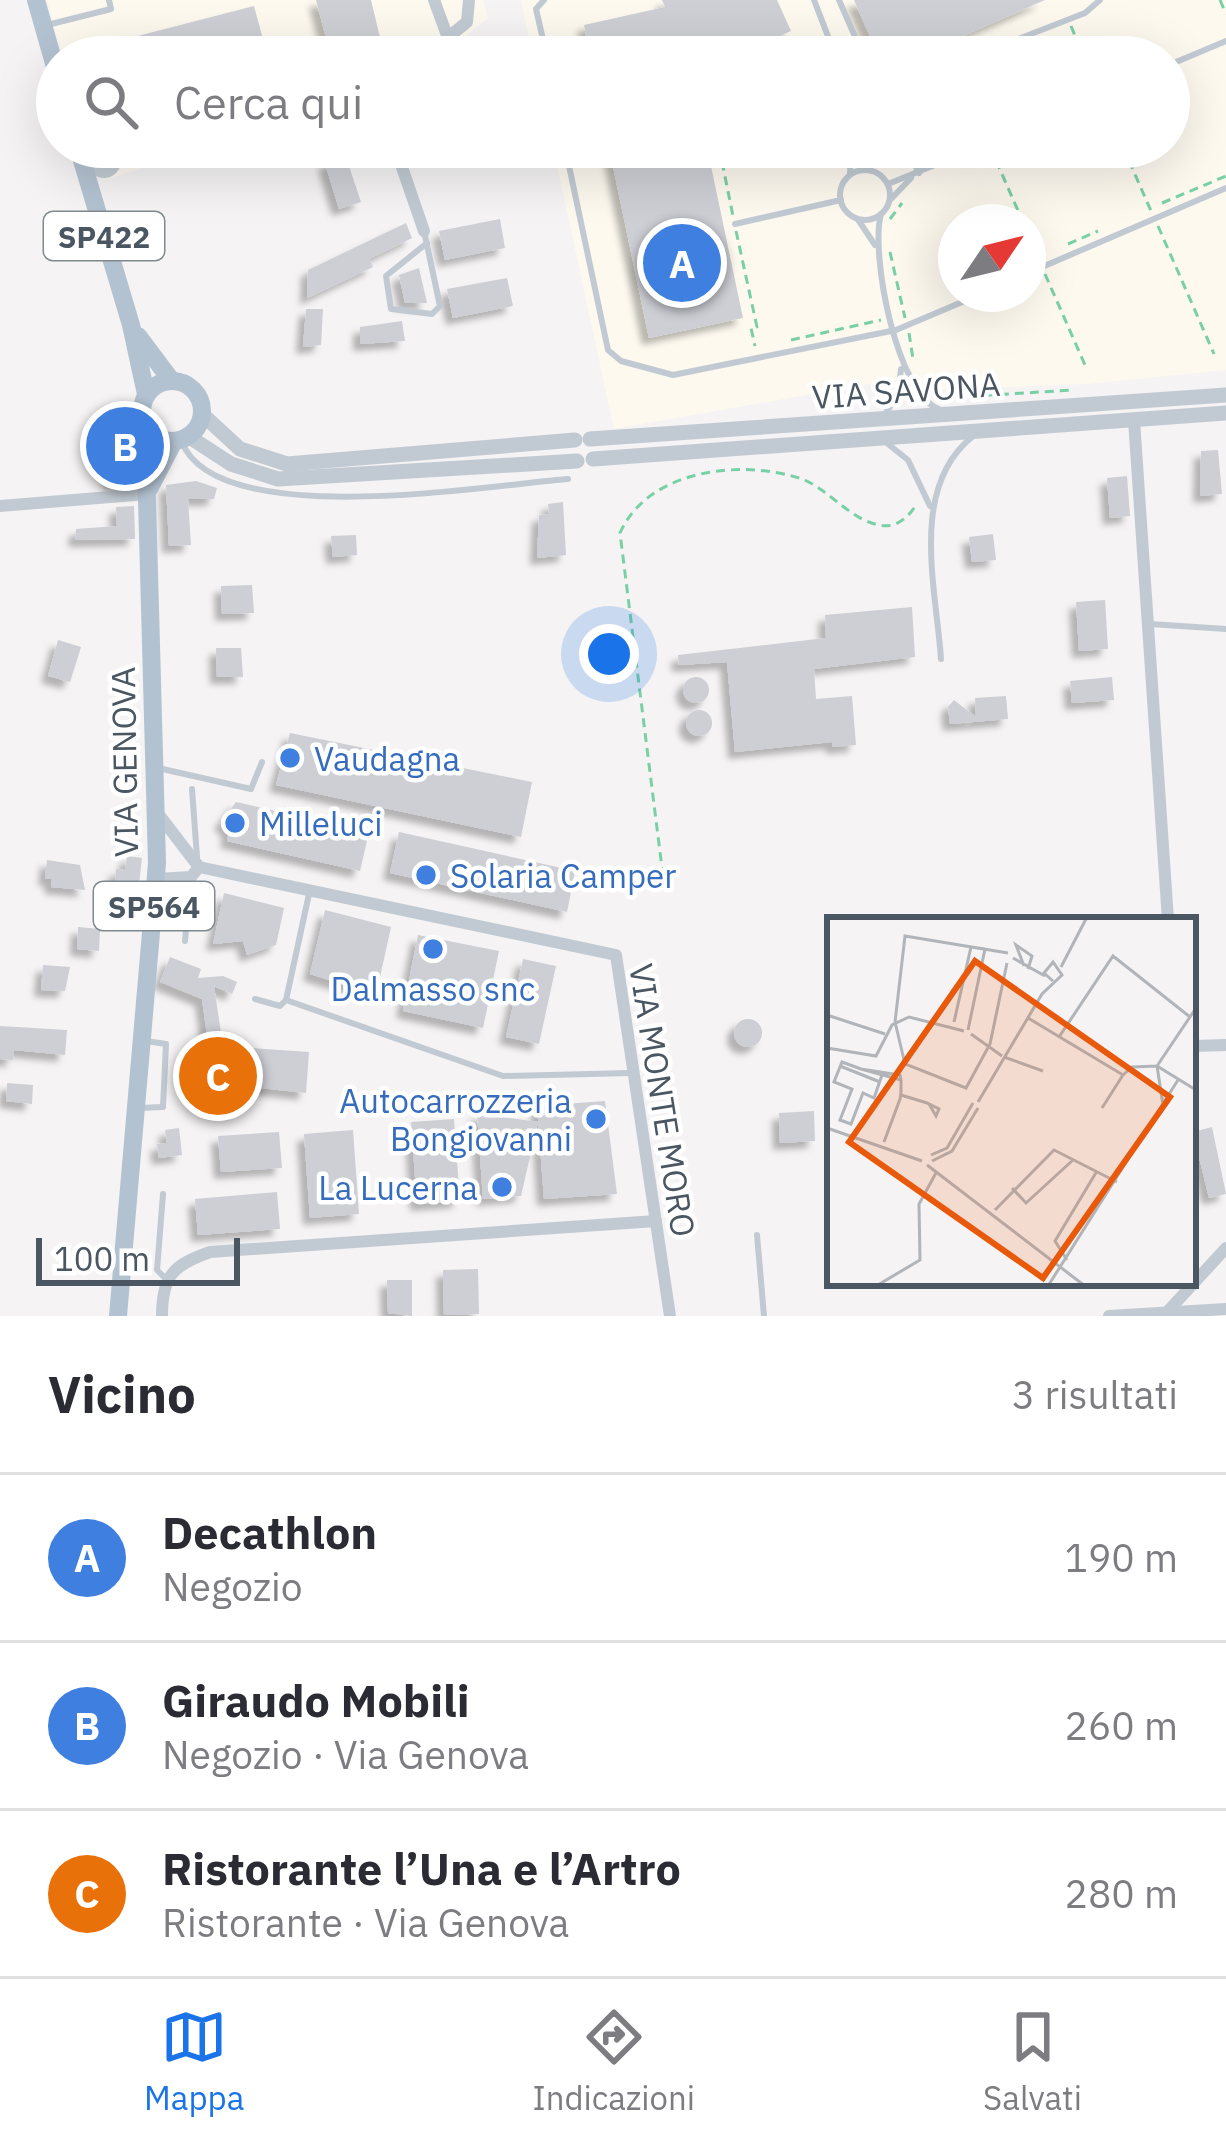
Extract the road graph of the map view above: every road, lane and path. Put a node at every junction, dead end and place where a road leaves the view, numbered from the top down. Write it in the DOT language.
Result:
graph roads {
  1 [pos="36,0"];
  2 [pos="110,0"];
  3 [pos="434,0"];
  4 [pos="469,0"];
  5 [pos="544,0"];
  6 [pos="814,0"];
  7 [pos="838,0"];
  8 [pos="1100,0"];
  9 [pos="1220,0"];
  10 [pos="1226,14"];
  11 [pos="1068,19"];
  12 [pos="44,26"];
  13 [pos="48,36"];
  14 [pos="447,36"];
  15 [pos="450,36"];
  16 [pos="542,36"];
  17 [pos="828,36"];
  18 [pos="854,36"];
  19 [pos="1025,36"];
  20 [pos="1075,36"];
  21 [pos="1226,41"];
  22 [pos="1190,56"];
  23 [pos="87,168"];
  24 [pos="402,168"];
  25 [pos="570,168"];
  26 [pos="723,168"];
  27 [pos="851,168"];
  28 [pos="911,168"];
  29 [pos="933,168"];
  30 [pos="999,168"];
  31 [pos="1132,168"];
  32 [pos="870,170"];
  33 [pos="849,176"];
  34 [pos="1226,176"];
  35 [pos="913,177"];
  36 [pos="888,184"];
  37 [pos="1226,188"];
  38 [pos="841,200"];
  39 [pos="890,200"];
  40 [pos="1015,204"];
  41 [pos="822,206"];
  42 [pos="1150,208"];
  43 [pos="845,210"];
  44 [pos="881,214"];
  45 [pos="1133,216"];
  46 [pos="857,218"];
  47 [pos="1155,219"];
  48 [pos="735,224"];
  49 [pos="1106,228"];
  50 [pos="886,230"];
  51 [pos="426,237"];
  52 [pos="1064,246"];
  53 [pos="877,248"];
  54 [pos="890,250"];
  55 [pos="1050,252"];
  56 [pos="1046,254"];
  57 [pos="1046,265"];
  58 [pos="1046,276"];
  59 [pos="939,312"];
  60 [pos="904,315"];
  61 [pos="893,317"];
  62 [pos="131,325"];
  63 [pos="907,326"];
  64 [pos="896,330"];
  65 [pos="786,341"];
  66 [pos="759,351"];
  67 [pos="1214,354"];
  68 [pos="902,365"];
  69 [pos="1085,365"];
  70 [pos="914,368"];
  71 [pos="171,380"];
  72 [pos="1092,389"];
  73 [pos="146,394"];
  74 [pos="1226,395"];
  75 [pos="935,398"];
  76 [pos="1226,413"];
  77 [pos="202,414"];
  78 [pos="1134,420"];
  79 [pos="976,423"];
  80 [pos="146,426"];
  81 [pos="879,430"];
  82 [pos="181,439"];
  83 [pos="568,479"];
  84 [pos="921,481"];
  85 [pos="147,494"];
  86 [pos="0,506"];
  87 [pos="932,509"];
  88 [pos="1147,623"];
  89 [pos="1226,629"];
  90 [pos="941,659"];
  91 [pos="262,762"];
  92 [pos="155,767"];
  93 [pos="191,789"];
  94 [pos="156,811"];
  95 [pos="188,852"];
  96 [pos="157,871"];
  97 [pos="195,872"];
  98 [pos="663,876"];
  99 [pos="310,890"];
  100 [pos="1168,917"];
  101 [pos="185,940"];
  102 [pos="255,999"];
  103 [pos="286,1000"];
  104 [pos="1226,1045"];
  105 [pos="1196,1046"];
  106 [pos="634,1073"];
  107 [pos="163,1194"];
  108 [pos="656,1221"];
  109 [pos="757,1235"];
  110 [pos="1226,1248"];
  111 [pos="166,1280"];
  112 [pos="1196,1281"];
  113 [pos="1191,1286"];
  114 [pos="1226,1309"];
  115 [pos="1169,1310"];
  116 [pos="118,1316"];
  117 [pos="162,1316"];
  118 [pos="670,1316"];
  119 [pos="764,1316"];
  120 [pos="1109,1316"];
  1 -- 12 [label="main road"];
  2 -- 12 [label="lane"];
  3 -- 14 [label="street"];
  4 -- 15 [label="street"];
  5 -- 16 [label="lane"];
  6 -- 17 [label="lane"];
  7 -- 18 [label="lane"];
  8 -- 11 [label="lane"];
  9 -- 10 [label="path"];
  11 -- 19 [label="lane"];
  11 -- 20 [label="path"];
  12 -- 13 [label="main road"];
  21 -- 22 [label="lane"];
  23 -- 62 [label="main road, SP422"];
  24 -- 51 [label="street"];
  25 -- 66 [label="lane"];
  26 -- 48 [label="path"];
  27 -- 33 [label="lane"];
  28 -- 35 [label="lane"];
  29 -- 35 [label="lane"];
  30 -- 40 [label="path"];
  31 -- 42 [label="path"];
  32 -- 33 [label="lane"];
  32 -- 36 [label="lane"];
  33 -- 38 [label="lane"];
  34 -- 42 [label="path"];
  35 -- 36 [label="lane"];
  35 -- 39 [label="lane"];
  35 -- 50 [label="path"];
  36 -- 39 [label="lane"];
  37 -- 47 [label="lane"];
  38 -- 41 [label="lane"];
  38 -- 43 [label="lane"];
  39 -- 44 [label="lane"];
  41 -- 43 [label="lane"];
  41 -- 48 [label="lane"];
  42 -- 45 [label="path"];
  42 -- 47 [label="path"];
  43 -- 46 [label="lane"];
  44 -- 46 [label="lane"];
  44 -- 53 [label="lane"];
  46 -- 53 [label="lane"];
  47 -- 57 [label="lane"];
  47 -- 67 [label="path"];
  48 -- 66 [label="path"];
  49 -- 52 [label="path"];
  51 -- 51 [label="lane"];
  53 -- 61 [label="lane"];
  54 -- 60 [label="path"];
  55 -- 56 [label="path"];
  58 -- 69 [label="path"];
  59 -- 63 [label="lane"];
  60 -- 61 [label="path"];
  60 -- 63 [label="path"];
  61 -- 64 [label="lane"];
  61 -- 65 [label="path"];
  62 -- 71 [label="main road, SP422"];
  62 -- 73 [label="main road, SP422"];
  63 -- 64 [label="lane"];
  63 -- 70 [label="path"];
  64 -- 66 [label="lane"];
  64 -- 68 [label="lane"];
  68 -- 79 [label="lane"];
  68 -- 81 [label="lane"];
  71 -- 73 [label="main road"];
  71 -- 77 [label="main road, SP422"];
  72 -- 75 [label="path"];
  73 -- 80 [label="main road, SP422"];
  74 -- 79 [label="street, VIA SAVONA / SP422"];
  76 -- 78 [label="street, VIA SAVONA / SP422"];
  77 -- 81 [label="street, VIA SAVONA / SP422"];
  77 -- 82 [label="main road"];
  78 -- 79 [label="street, VIA SAVONA / SP422"];
  78 -- 88 [label="street"];
  79 -- 81 [label="street, VIA SAVONA / SP422"];
  79 -- 87 [label="lane"];
  80 -- 82 [label="main road, SP422"];
  80 -- 85 [label="main road, VIA GENOVA / SP564"];
  81 -- 82 [label="street, VIA SAVONA / SP422"];
  81 -- 84 [label="lane"];
  82 -- 83 [label="lane"];
  82 -- 85 [label="main road, VIA GENOVA / SP564"];
  84 -- 87 [label="lane"];
  84 -- 98 [label="path"];
  85 -- 86 [label="street"];
  85 -- 92 [label="main road, VIA GENOVA / SP564"];
  87 -- 90 [label="lane"];
  88 -- 89 [label="lane"];
  88 -- 100 [label="street"];
  91 -- 92 [label="lane"];
  92 -- 94 [label="main road, VIA GENOVA / SP564"];
  93 -- 97 [label="lane"];
  94 -- 95 [label="street"];
  94 -- 96 [label="main road, VIA GENOVA / SP564"];
  95 -- 96 [label="street"];
  95 -- 97 [label="street"];
  96 -- 97 [label="street, VIA MONTE MORO"];
  96 -- 116 [label="main road, VIA GENOVA / SP564"];
  97 -- 99 [label="street, VIA MONTE MORO"];
  97 -- 101 [label="lane"];
  99 -- 103 [label="lane"];
  99 -- 106 [label="street, VIA MONTE MORO"];
  102 -- 103 [label="lane"];
  103 -- 106 [label="lane"];
  104 -- 105 [label="street"];
  106 -- 108 [label="street, VIA MONTE MORO"];
  107 -- 111 [label="lane"];
  108 -- 111 [label="street"];
  108 -- 118 [label="street, VIA MONTE MORO"];
  109 -- 119 [label="lane"];
  110 -- 112 [label="street"];
  111 -- 117 [label="street"];
  113 -- 115 [label="street"];
  114 -- 115 [label="street"];
  115 -- 120 [label="street"];
}
